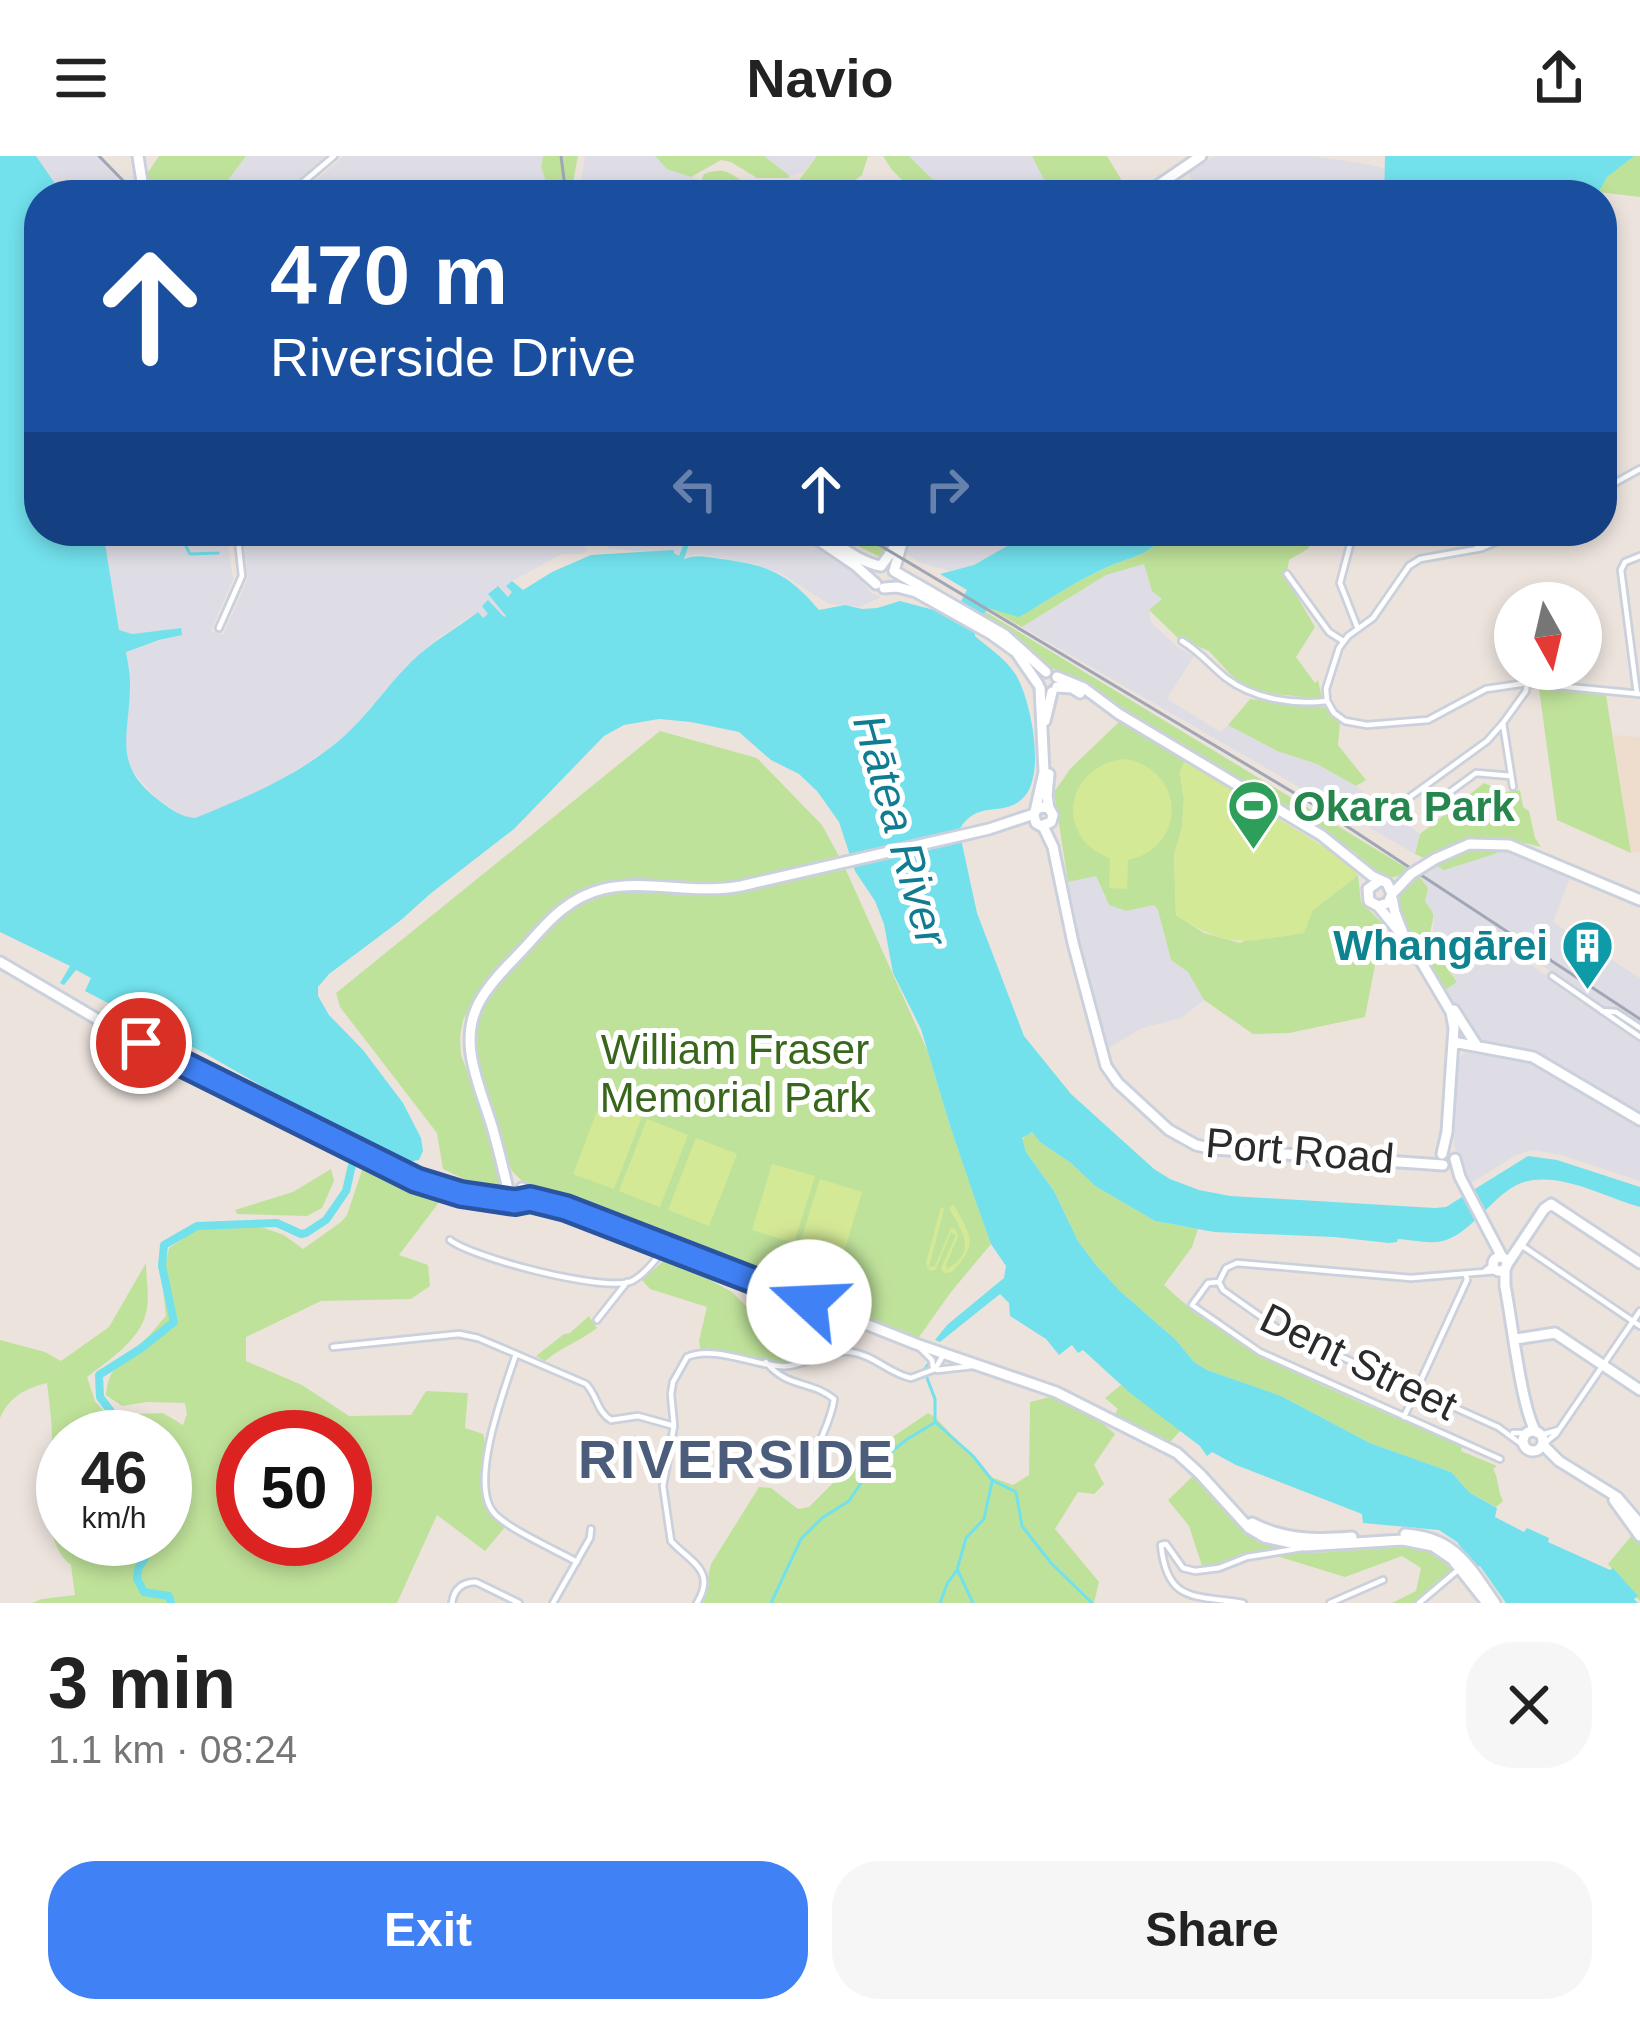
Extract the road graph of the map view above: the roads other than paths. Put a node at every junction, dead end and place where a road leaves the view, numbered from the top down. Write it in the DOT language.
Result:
graph roads {
  1 [pos="334,156"];
  2 [pos="1201,156"];
  3 [pos="306,180"];
  4 [pos="1166,180"];
  5 [pos="239,546"];
  6 [pos="827,546"];
  7 [pos="840,546"];
  8 [pos="896,546"];
  9 [pos="902,546"];
  10 [pos="1350,546"];
  11 [pos="1479,546"];
  12 [pos="1487,546"];
  13 [pos="1480,549"];
  14 [pos="1640,556"];
  15 [pos="881,566"];
  16 [pos="894,571"];
  17 [pos="1287,574"];
  18 [pos="880,586"];
  19 [pos="941,601"];
  20 [pos="219,628"];
  21 [pos="1358,629"];
  22 [pos="1182,641"];
  23 [pos="1343,641"];
  24 [pos="1048,684"];
  25 [pos="1494,687"];
  26 [pos="1525,690"];
  27 [pos="1598,690"];
  28 [pos="1639,694"];
  29 [pos="1328,701"];
  30 [pos="1503,723"];
  31 [pos="1511,776"];
  32 [pos="1513,787"];
  33 [pos="1450,792"];
  34 [pos="1392,810"];
  35 [pos="1035,812"];
  36 [pos="1046,820"];
  37 [pos="989,829"];
  38 [pos="1358,866"];
  39 [pos="1411,874"];
  40 [pos="1383,882"];
  41 [pos="1367,894"];
  42 [pos="1392,896"];
  43 [pos="1640,899"];
  44 [pos="1378,906"];
  45 [pos="1405,937"];
  46 [pos="0,962"];
  47 [pos="1552,976"];
  48 [pos="1446,1001"];
  49 [pos="1602,1011"];
  50 [pos="1640,1028"];
  51 [pos="1640,1037"];
  52 [pos="1453,1042"];
  53 [pos="1477,1046"];
  54 [pos="1640,1120"];
  55 [pos="1447,1158"];
  56 [pos="512,1191"];
  57 [pos="1486,1231"];
  58 [pos="450,1240"];
  59 [pos="1520,1244"];
  60 [pos="665,1247"];
  61 [pos="1639,1261"];
  62 [pos="1500,1264"];
  63 [pos="1466,1275"];
  64 [pos="627,1282"];
  65 [pos="1219,1282"];
  66 [pos="1640,1311"];
  67 [pos="597,1320"];
  68 [pos="1633,1321"];
  69 [pos="1640,1326"];
  70 [pos="1516,1339"];
  71 [pos="917,1345"];
  72 [pos="333,1347"];
  73 [pos="516,1354"];
  74 [pos="944,1354"];
  75 [pos="766,1362"];
  76 [pos="1603,1365"];
  77 [pos="979,1366"];
  78 [pos="931,1372"];
  79 [pos="1416,1390"];
  80 [pos="1640,1390"];
  81 [pos="1404,1417"];
  82 [pos="674,1426"];
  83 [pos="1507,1431"];
  84 [pos="1534,1439"];
  85 [pos="1500,1459"];
  86 [pos="811,1476"];
  87 [pos="1606,1492"];
  88 [pos="1619,1498"];
  89 [pos="1640,1507"];
  90 [pos="1638,1525"];
  91 [pos="591,1529"];
  92 [pos="1306,1542"];
  93 [pos="577,1562"];
  94 [pos="1464,1566"];
  95 [pos="1383,1580"];
  96 [pos="452,1603"];
  97 [pos="519,1603"];
  98 [pos="553,1603"];
  99 [pos="697,1603"];
  100 [pos="1243,1603"];
  101 [pos="1330,1603"];
  102 [pos="1419,1603"];
  103 [pos="1491,1603"];
  1 -- 3 [label="street"];
  2 -- 4 [label="main road"];
  5 -- 20 [label="street"];
  6 -- 18 [label="main road"];
  7 -- 15 [label="main road"];
  8 -- 15 [label="main road"];
  9 -- 16 [label="main road"];
  10 -- 21 [label="street"];
  11 -- 13 [label="street"];
  12 -- 13 [label="street"];
  13 -- 21 [label="street"];
  14 -- 28 [label="street"];
  15 -- 16 [label="main road"];
  15 -- 18 [label="main road"];
  16 -- 18 [label="main road"];
  16 -- 19 [label="main road"];
  17 -- 23 [label="street"];
  18 -- 19 [label="main road"];
  19 -- 24 [label="main road"];
  21 -- 23 [label="street"];
  22 -- 29 [label="street"];
  23 -- 29 [label="street"];
  24 -- 35 [label="main road"];
  24 -- 36 [label="main road, Port Road"];
  24 -- 38 [label="main road"];
  25 -- 29 [label="street"];
  26 -- 30 [label="street"];
  27 -- 28 [label="street"];
  30 -- 31 [label="street"];
  30 -- 34 [label="street"];
  31 -- 32 [label="street"];
  31 -- 33 [label="street"];
  35 -- 36 [label="main road"];
  35 -- 37 [label="main road"];
  36 -- 37 [label="main road"];
  36 -- 55 [label="main road, Port Road"];
  37 -- 56 [label="main road"];
  38 -- 40 [label="main road"];
  38 -- 41 [label="main road"];
  39 -- 40 [label="main road"];
  39 -- 42 [label="main road"];
  39 -- 43 [label="main road, bridge"];
  40 -- 41 [label="main road"];
  40 -- 42 [label="main road"];
  41 -- 44 [label="main road"];
  42 -- 44 [label="main road"];
  42 -- 45 [label="main road"];
  44 -- 45 [label="main road"];
  45 -- 48 [label="main road"];
  46 -- 56 [label="main road"];
  47 -- 49 [label="street"];
  48 -- 52 [label="main road"];
  48 -- 53 [label="main road"];
  49 -- 50 [label="street"];
  49 -- 51 [label="street"];
  52 -- 53 [label="main road"];
  52 -- 55 [label="main road"];
  53 -- 54 [label="main road"];
  55 -- 57 [label="main road, Port Road"];
  56 -- 60 [label="main road"];
  57 -- 59 [label="main road"];
  57 -- 62 [label="main road, Port Road"];
  58 -- 64 [label="street"];
  59 -- 61 [label="main road"];
  59 -- 62 [label="main road"];
  59 -- 68 [label="street"];
  60 -- 64 [label="street"];
  60 -- 71 [label="main road"];
  62 -- 63 [label="street"];
  62 -- 70 [label="main road"];
  63 -- 65 [label="street"];
  63 -- 79 [label="street"];
  64 -- 67 [label="street"];
  65 -- 79 [label="street, Dent Street"];
  65 -- 81 [label="street"];
  66 -- 68 [label="street"];
  68 -- 69 [label="street"];
  68 -- 76 [label="street"];
  70 -- 76 [label="main road"];
  70 -- 84 [label="main road"];
  71 -- 74 [label="main road"];
  71 -- 78 [label="street"];
  72 -- 73 [label="street"];
  73 -- 82 [label="street"];
  73 -- 93 [label="street"];
  74 -- 77 [label="main road"];
  74 -- 78 [label="street"];
  75 -- 78 [label="street"];
  75 -- 82 [label="street"];
  75 -- 86 [label="street"];
  76 -- 80 [label="main road"];
  76 -- 84 [label="street"];
  77 -- 78 [label="street"];
  77 -- 92 [label="main road"];
  79 -- 81 [label="street"];
  79 -- 83 [label="street, Dent Street"];
  81 -- 85 [label="street"];
  82 -- 99 [label="street"];
  83 -- 84 [label="street, Dent Street"];
  83 -- 84 [label="street, Dent Street"];
  84 -- 87 [label="main road, Dent Street"];
  87 -- 88 [label="main road, Dent Street"];
  87 -- 90 [label="main road, Dent Street"];
  88 -- 89 [label="main road"];
  88 -- 90 [label="main road, Dent Street"];
  91 -- 93 [label="street"];
  92 -- 94 [label="main road"];
  92 -- 100 [label="street"];
  93 -- 98 [label="street"];
  94 -- 102 [label="street"];
  94 -- 103 [label="main road"];
  95 -- 101 [label="street"];
  96 -- 97 [label="street"];
}
